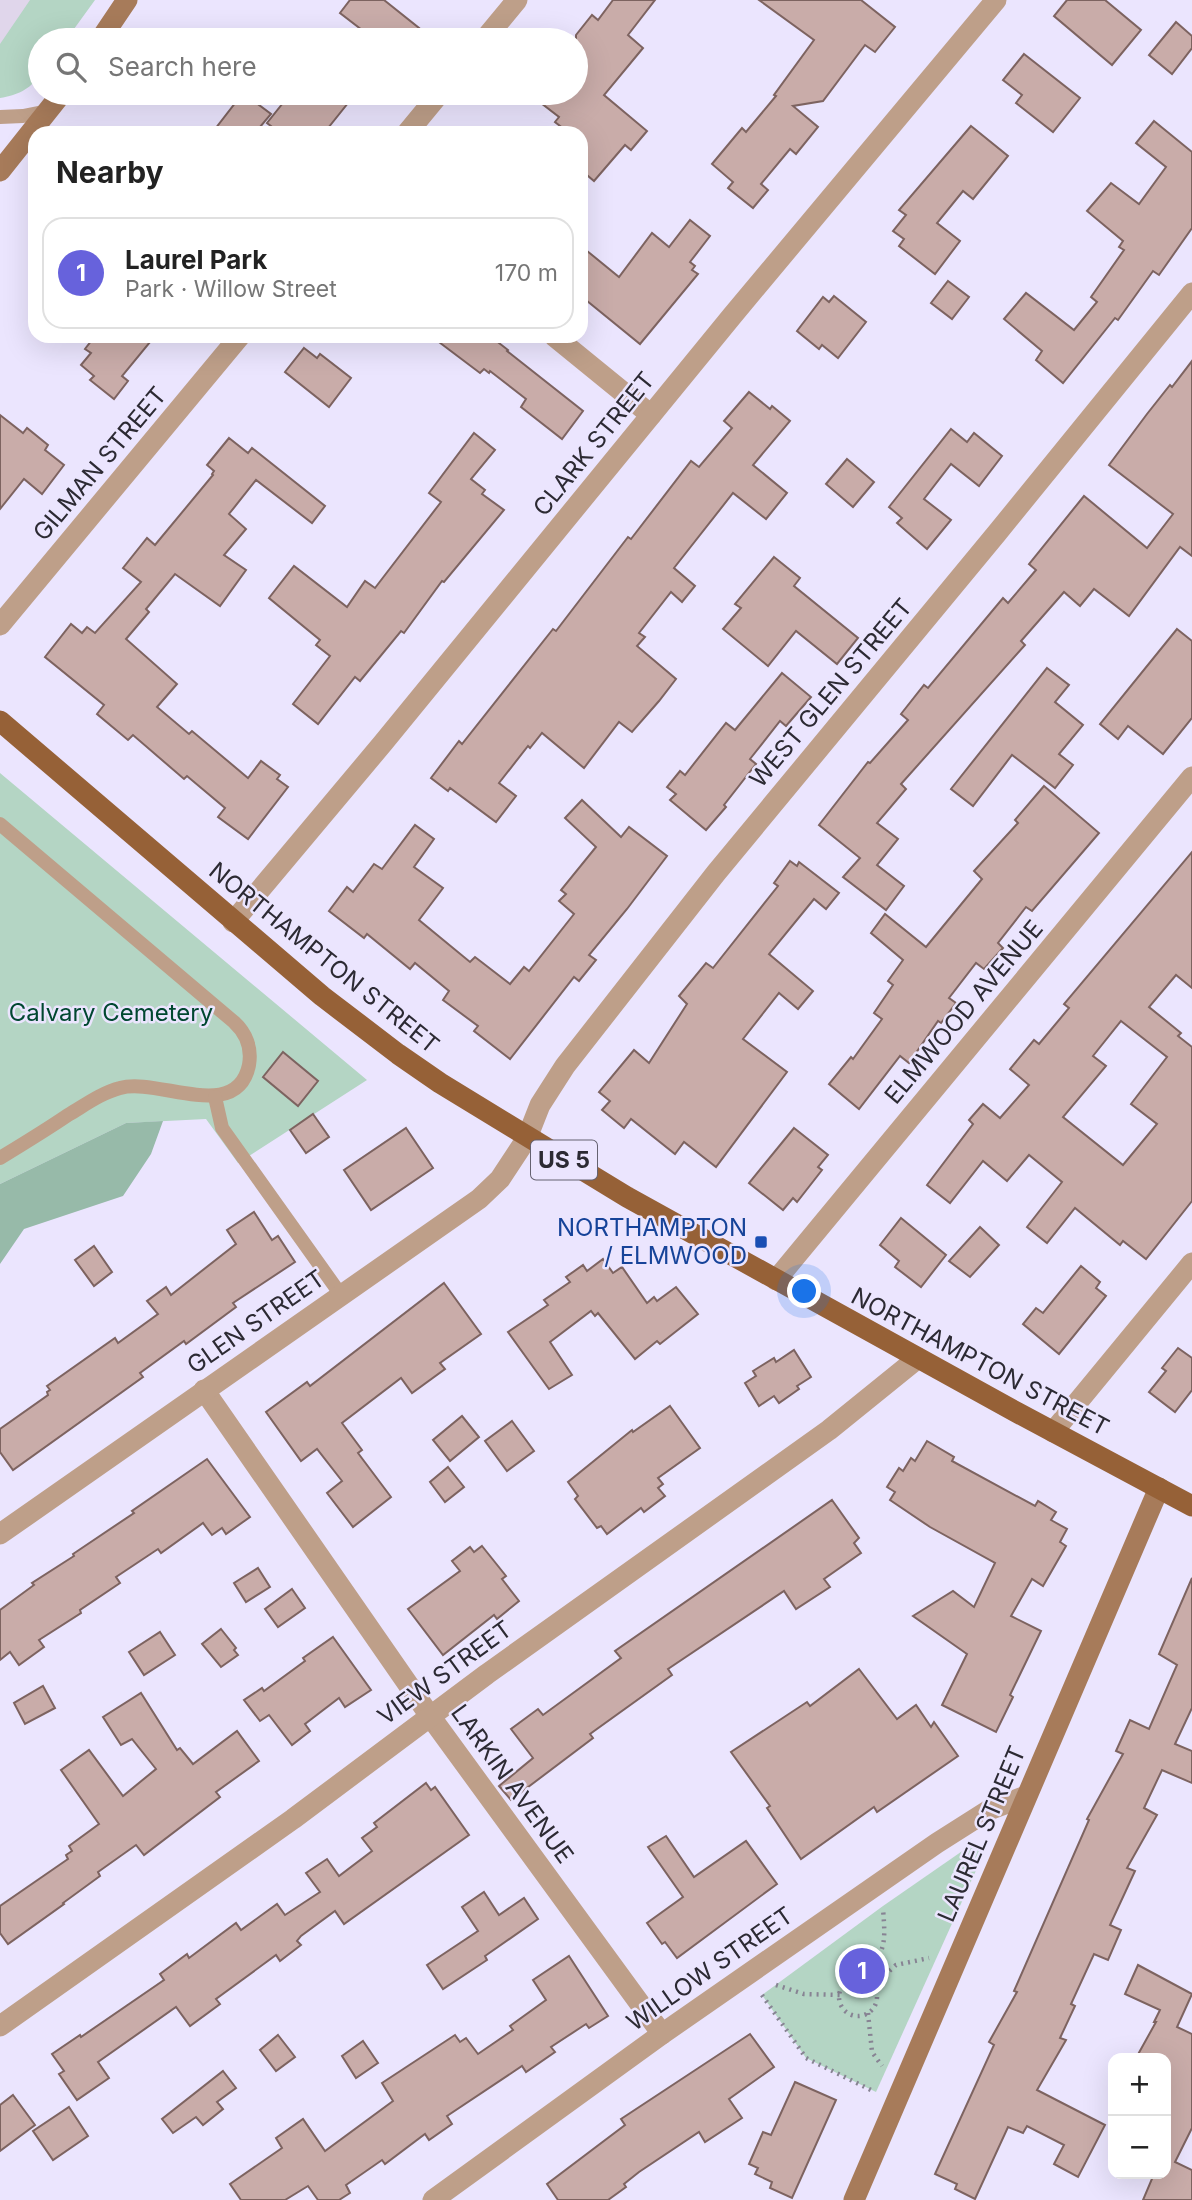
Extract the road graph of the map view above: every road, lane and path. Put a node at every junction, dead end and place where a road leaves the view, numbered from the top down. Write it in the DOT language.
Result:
graph roads {
  1 [pos="127,0"];
  2 [pos="517,0"];
  3 [pos="996,0"];
  4 [pos="108,28"];
  5 [pos="494,28"];
  6 [pos="53,105"];
  7 [pos="430,105"];
  8 [pos="49,111"];
  9 [pos="0,117"];
  10 [pos="37,126"];
  11 [pos="413,126"];
  12 [pos="28,137"];
  13 [pos="0,171"];
  14 [pos="1192,293"];
  15 [pos="234,343"];
  16 [pos="563,343"];
  17 [pos="650,415"];
  18 [pos="0,625"];
  19 [pos="0,721"];
  20 [pos="1192,777"];
  21 [pos="0,824"];
  22 [pos="233,922"];
  23 [pos="215,1097"];
  24 [pos="527,1138"];
  25 [pos="0,1158"];
  26 [pos="1192,1263"];
  27 [pos="776,1280"];
  28 [pos="341,1295"];
  29 [pos="918,1358"];
  30 [pos="204,1390"];
  31 [pos="1054,1432"];
  32 [pos="1159,1488"];
  33 [pos="1192,1506"];
  34 [pos="0,1534"];
  35 [pos="430,1716"];
  36 [pos="1026,1796"];
  37 [pos="883,1908"];
  38 [pos="929,1958"];
  39 [pos="864,1979"];
  40 [pos="776,1985"];
  41 [pos="874,1985"];
  42 [pos="840,1993"];
  43 [pos="762,1995"];
  44 [pos="868,2013"];
  45 [pos="0,2026"];
  46 [pos="662,2034"];
  47 [pos="881,2066"];
  48 [pos="872,2090"];
  49 [pos="433,2200"];
  50 [pos="853,2200"];
  1 -- 4 [label="street"];
  2 -- 5 [label="street"];
  3 -- 17 [label="street, CLARK STREET"];
  6 -- 8 [label="street"];
  7 -- 11 [label="street"];
  8 -- 9 [label="lane"];
  8 -- 10 [label="street"];
  12 -- 13 [label="street"];
  14 -- 24 [label="street, WEST GLEN STREET"];
  15 -- 18 [label="street, GILMAN STREET"];
  16 -- 17 [label="street"];
  17 -- 22 [label="street, CLARK STREET"];
  19 -- 22 [label="main road, NORTHAMPTON STREET / US 5"];
  20 -- 27 [label="street, ELMWOOD AVENUE"];
  21 -- 23 [label="lane"];
  22 -- 24 [label="main road, NORTHAMPTON STREET / US 5"];
  23 -- 25 [label="lane"];
  23 -- 28 [label="lane"];
  24 -- 27 [label="main road, NORTHAMPTON STREET / US 5"];
  24 -- 28 [label="street, GLEN STREET"];
  26 -- 31 [label="street"];
  27 -- 29 [label="main road, NORTHAMPTON STREET / US 5"];
  28 -- 30 [label="street, GLEN STREET"];
  29 -- 31 [label="main road, NORTHAMPTON STREET / US 5"];
  29 -- 35 [label="street, VIEW STREET"];
  30 -- 34 [label="street, GLEN STREET"];
  30 -- 35 [label="street, LARKIN AVENUE"];
  31 -- 32 [label="main road, NORTHAMPTON STREET / US 5"];
  32 -- 33 [label="main road, NORTHAMPTON STREET / US 5"];
  32 -- 36 [label="street, LAUREL STREET"];
  35 -- 45 [label="street, VIEW STREET"];
  35 -- 46 [label="street, LARKIN AVENUE"];
  36 -- 46 [label="street, WILLOW STREET"];
  36 -- 50 [label="street, LAUREL STREET"];
  37 -- 39 [label="path"];
  38 -- 41 [label="path"];
  39 -- 41 [label="path"];
  39 -- 42 [label="path"];
  40 -- 42 [label="path"];
  41 -- 44 [label="path"];
  42 -- 44 [label="path"];
  43 -- 48 [label="path"];
  44 -- 47 [label="path"];
  46 -- 49 [label="street, WILLOW STREET"];
}
